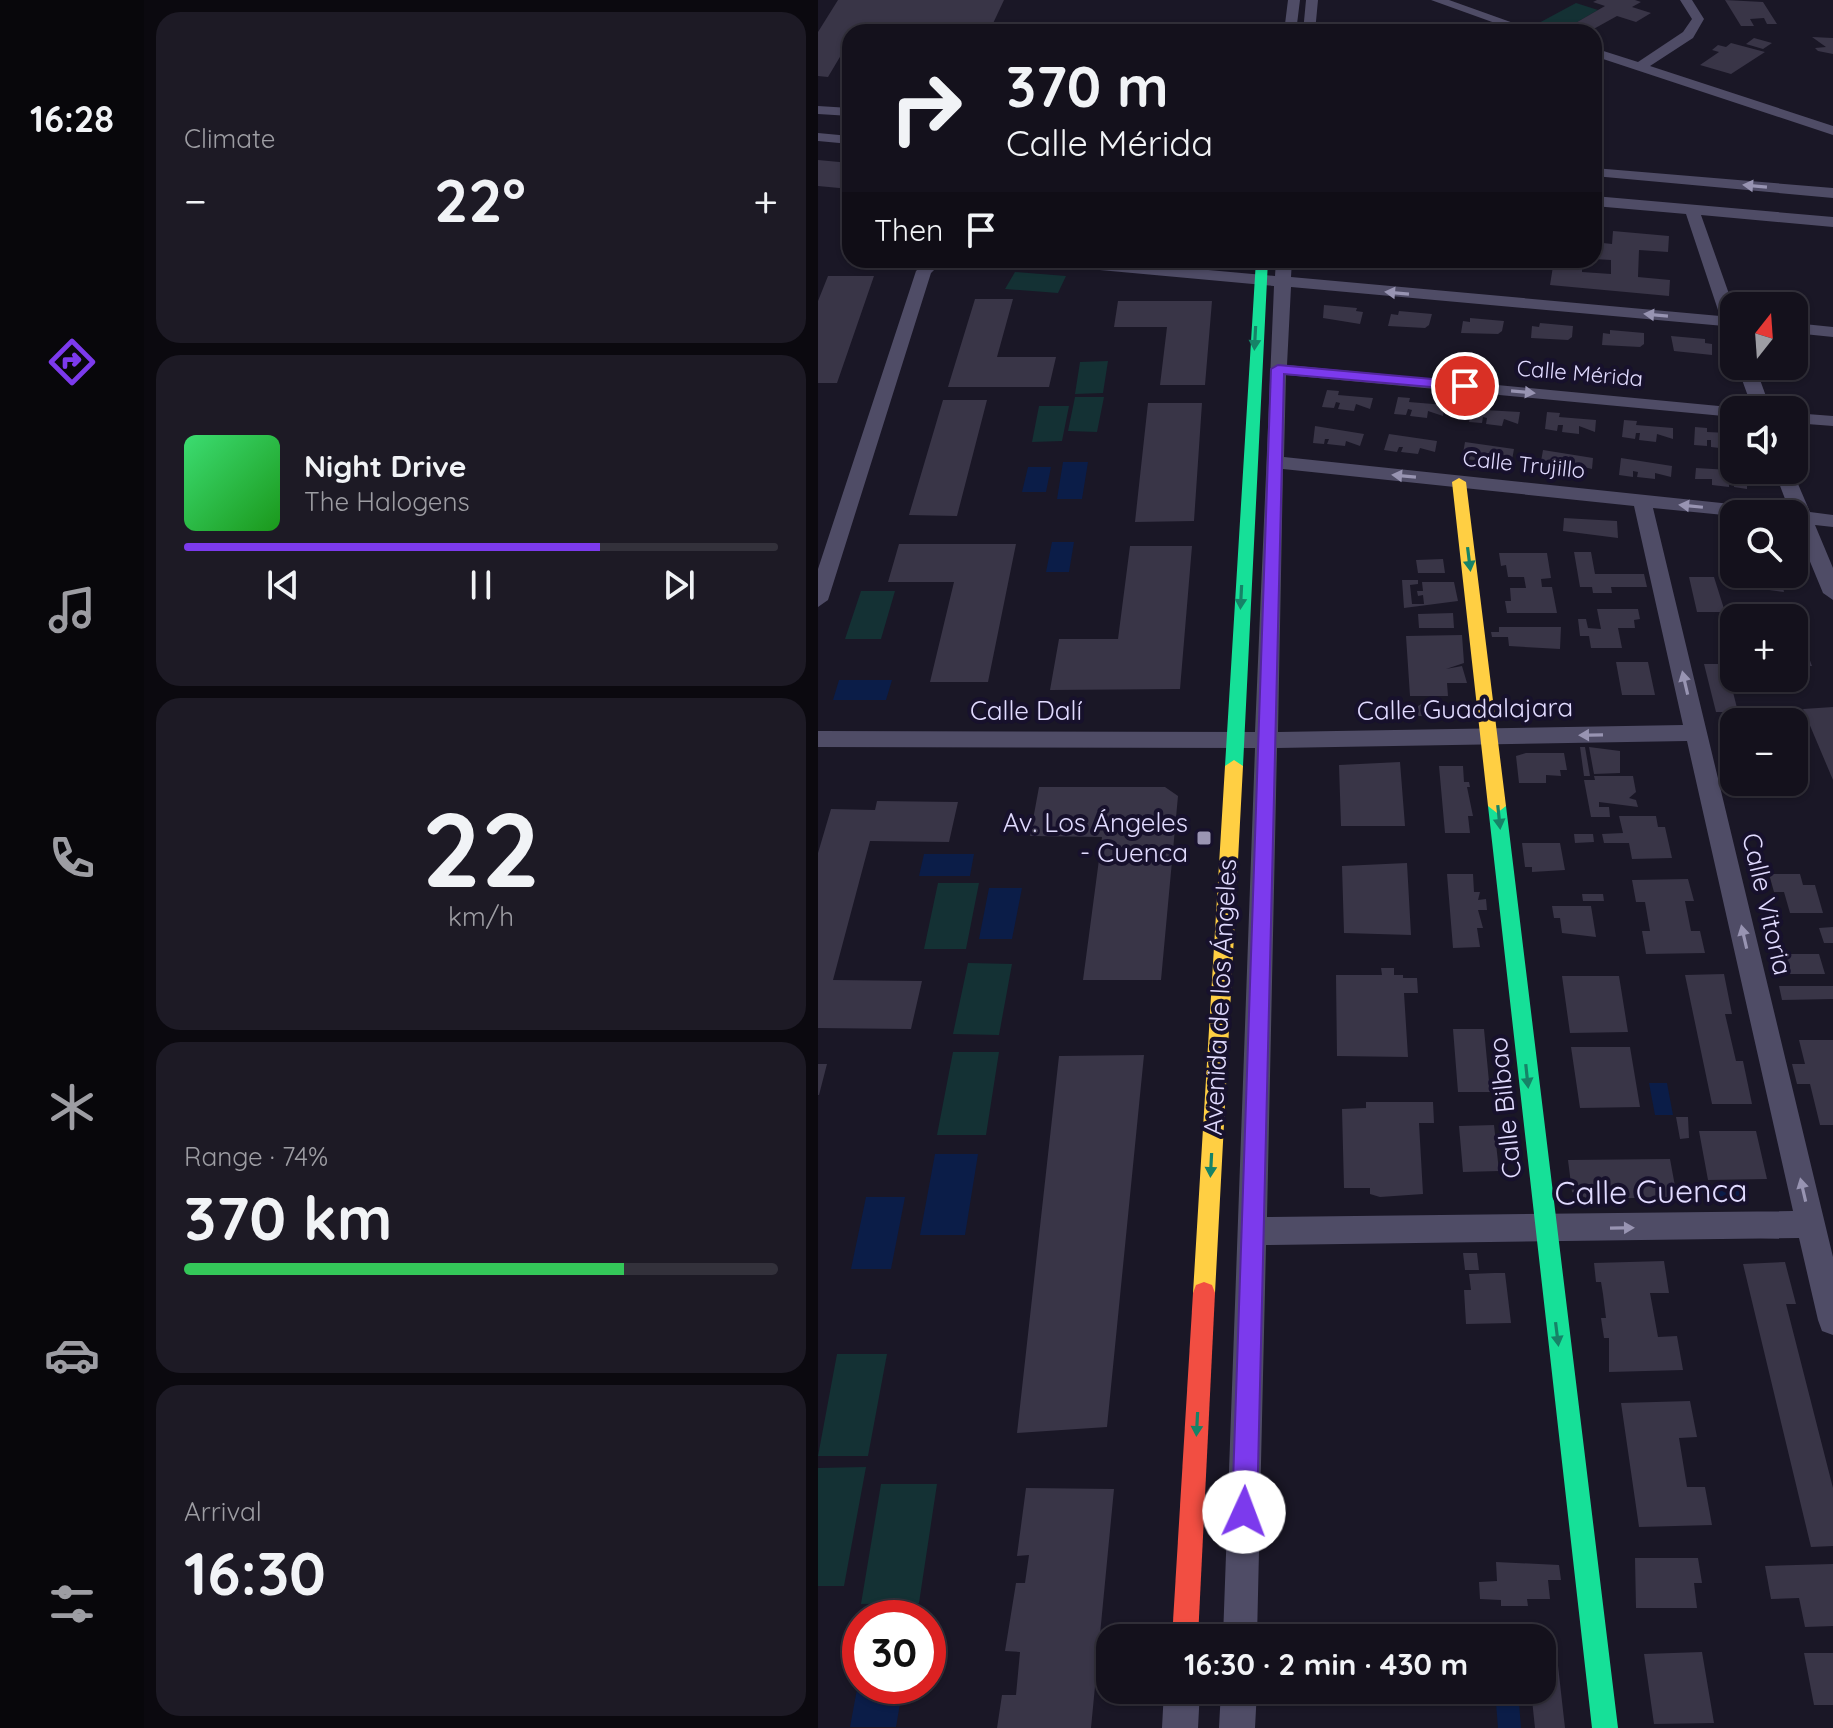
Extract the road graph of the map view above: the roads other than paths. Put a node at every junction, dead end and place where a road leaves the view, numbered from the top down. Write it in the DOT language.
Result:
graph roads {
  1 [pos="1294,0"];
  2 [pos="1312,0"];
  3 [pos="1437,0"];
  4 [pos="1686,0"];
  5 [pos="1291,24"];
  6 [pos="1310,24"];
  7 [pos="1509,24"];
  8 [pos="1602,55"];
  9 [pos="1639,67"];
  10 [pos="818,110"];
  11 [pos="842,112"];
  12 [pos="1833,131"];
  13 [pos="818,137"];
  14 [pos="842,139"];
  15 [pos="1602,173"];
  16 [pos="1833,193"];
  17 [pos="1602,202"];
  18 [pos="1692,210"];
  19 [pos="1833,222"];
  20 [pos="927,268"];
  21 [pos="1177,268"];
  22 [pos="1276,274"];
  23 [pos="1721,292"];
  24 [pos="1720,325"];
  25 [pos="1808,329"];
  26 [pos="1833,332"];
  27 [pos="1278,369"];
  28 [pos="1720,411"];
  29 [pos="1808,419"];
  30 [pos="1833,421"];
  31 [pos="1275,462"];
  32 [pos="1459,482"];
  33 [pos="1642,501"];
  34 [pos="1720,509"];
  35 [pos="1808,518"];
  36 [pos="1833,521"];
  37 [pos="1808,540"];
  38 [pos="1833,593"];
  39 [pos="818,600"];
  40 [pos="1697,733"];
  41 [pos="1490,737"];
  42 [pos="818,739"];
  43 [pos="1234,740"];
  44 [pos="1269,740"];
  45 [pos="1811,1224"];
  46 [pos="1544,1230"];
  47 [pos="1253,1231"];
  48 [pos="1833,1320"];
  49 [pos="1186,1624"];
  50 [pos="1240,1624"];
  51 [pos="1181,1704"];
  52 [pos="1238,1704"];
  53 [pos="1180,1728"];
  54 [pos="1237,1728"];
  55 [pos="1605,1728"];
  1 -- 5 [label="street"];
  2 -- 6 [label="street"];
  3 -- 7 [label="street"];
  4 -- 9 [label="street"];
  8 -- 9 [label="street"];
  9 -- 12 [label="street"];
  10 -- 11 [label="street"];
  13 -- 14 [label="street"];
  16 -- 15 [label="street, one-way"];
  17 -- 18 [label="street"];
  18 -- 19 [label="street"];
  18 -- 23 [label="street"];
  20 -- 39 [label="street"];
  21 -- 22 [label="street"];
  24 -- 22 [label="street, one-way"];
  22 -- 27 [label="street, Avenida de los Ángeles"];
  22 -- 43 [label="street, Avenida de los Ángeles, one-way"];
  25 -- 26 [label="street"];
  27 -- 28 [label="street, Calle Mérida, one-way"];
  27 -- 31 [label="street, Avenida de los Ángeles"];
  29 -- 30 [label="street"];
  32 -- 31 [label="street, Calle Trujillo, one-way"];
  31 -- 44 [label="street, Avenida de los Ángeles"];
  32 -- 33 [label="street, Calle Trujillo"];
  32 -- 41 [label="street, Calle Bilbao, one-way"];
  34 -- 33 [label="street, Calle Trujillo, one-way"];
  40 -- 33 [label="street, Calle Vitoria, one-way"];
  35 -- 36 [label="street"];
  37 -- 38 [label="street"];
  40 -- 41 [label="street, Calle Guadalajara, one-way"];
  45 -- 40 [label="street, Calle Vitoria, one-way"];
  41 -- 44 [label="street, Calle Guadalajara"];
  41 -- 46 [label="street, Calle Bilbao, one-way"];
  42 -- 43 [label="street, Calle Dalí"];
  43 -- 44 [label="street, Calle Guadalajara"];
  43 -- 49 [label="street, Avenida de los Ángeles, one-way"];
  44 -- 47 [label="street, Avenida de los Ángeles"];
  46 -- 45 [label="street, Calle Cuenca, one-way"];
  45 -- 48 [label="street, Calle Vitoria"];
  46 -- 47 [label="street, Calle Cuenca"];
  46 -- 55 [label="street, Calle Bilbao, one-way"];
  47 -- 50 [label="street, Avenida de los Ángeles"];
  51 -- 53 [label="street"];
  52 -- 54 [label="street"];
}
